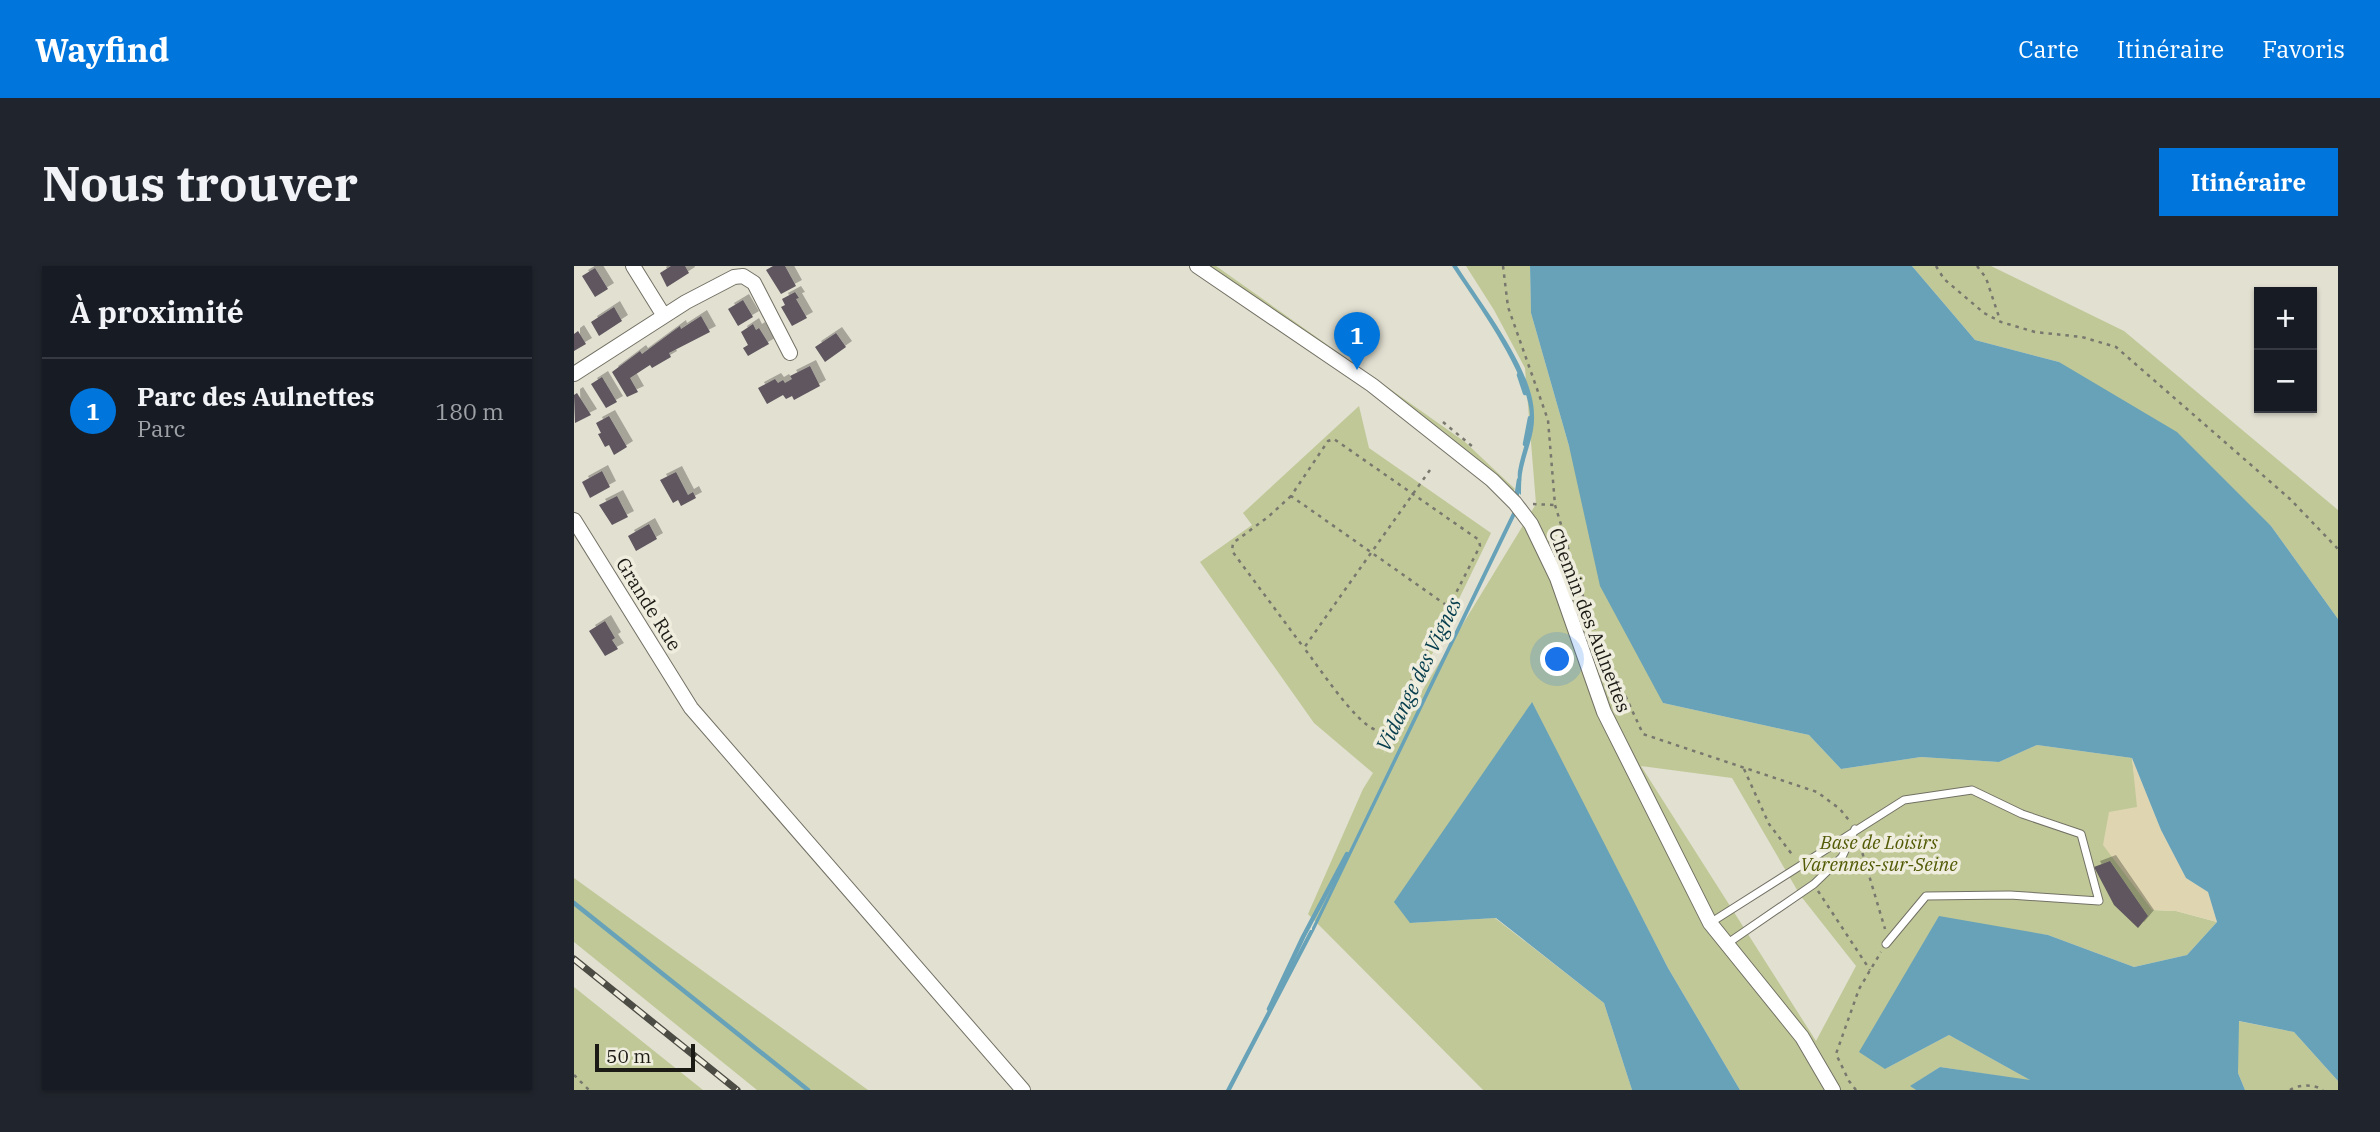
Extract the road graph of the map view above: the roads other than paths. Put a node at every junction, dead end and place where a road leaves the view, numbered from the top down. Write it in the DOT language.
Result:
graph roads {
  1 [pos="633,266"];
  2 [pos="1197,266"];
  3 [pos="664,316"];
  4 [pos="790,353"];
  5 [pos="574,374"];
  6 [pos="574,520"];
  7 [pos="1855,829"];
  8 [pos="1710,923"];
  9 [pos="1728,943"];
  10 [pos="1886,944"];
  11 [pos="1023,1090"];
  12 [pos="1833,1090"];
  1 -- 3 [label="street"];
  2 -- 8 [label="street, Chemin des Aulnettes"];
  3 -- 4 [label="street"];
  3 -- 5 [label="street"];
  6 -- 11 [label="street, Grande Rue"];
  7 -- 8 [label="lane"];
  7 -- 9 [label="lane"];
  7 -- 10 [label="lane"];
  8 -- 9 [label="street, Chemin des Aulnettes"];
  9 -- 12 [label="street, Chemin des Aulnettes"];
}
